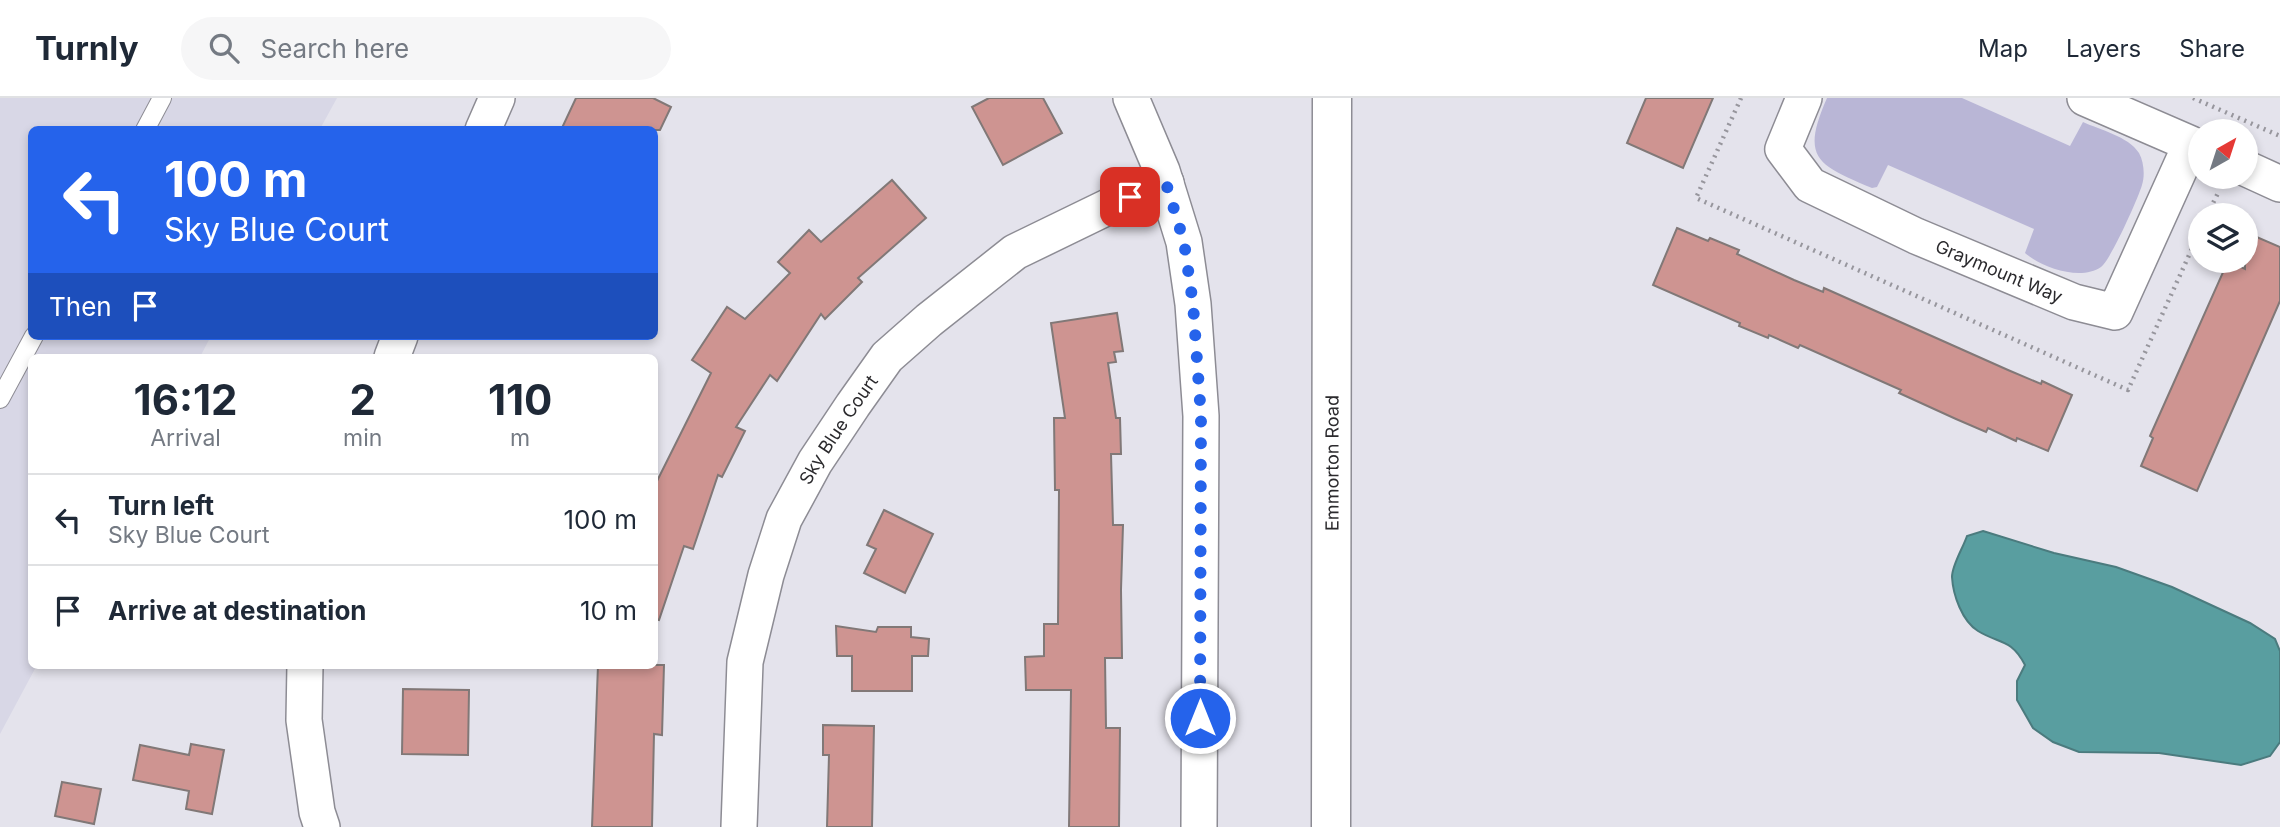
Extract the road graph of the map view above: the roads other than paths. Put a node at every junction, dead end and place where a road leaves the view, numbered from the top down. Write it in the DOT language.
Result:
graph roads {
  1 [pos="162,98"];
  2 [pos="497,98"];
  3 [pos="1131,98"];
  4 [pos="1332,98"];
  5 [pos="1804,98"];
  6 [pos="2085,98"];
  7 [pos="147,126"];
  8 [pos="485,126"];
  9 [pos="2188,143"];
  10 [pos="2188,161"];
  11 [pos="2258,174"];
  12 [pos="1166,183"];
  13 [pos="2280,184"];
  14 [pos="32,340"];
  15 [pos="0,399"];
  16 [pos="305,669"];
  17 [pos="322,827"];
  18 [pos="739,827"];
  19 [pos="1199,827"];
  20 [pos="1331,827"];
  1 -- 7 [label="lane"];
  2 -- 8 [label="street"];
  3 -- 12 [label="street"];
  4 -- 20 [label="main road, Emmorton Road"];
  5 -- 10 [label="street, Graymount Way"];
  6 -- 9 [label="street, Graymount Way"];
  11 -- 13 [label="street"];
  12 -- 18 [label="street, Sky Blue Court"];
  12 -- 19 [label="street"];
  14 -- 15 [label="lane"];
  16 -- 17 [label="street"];
}
